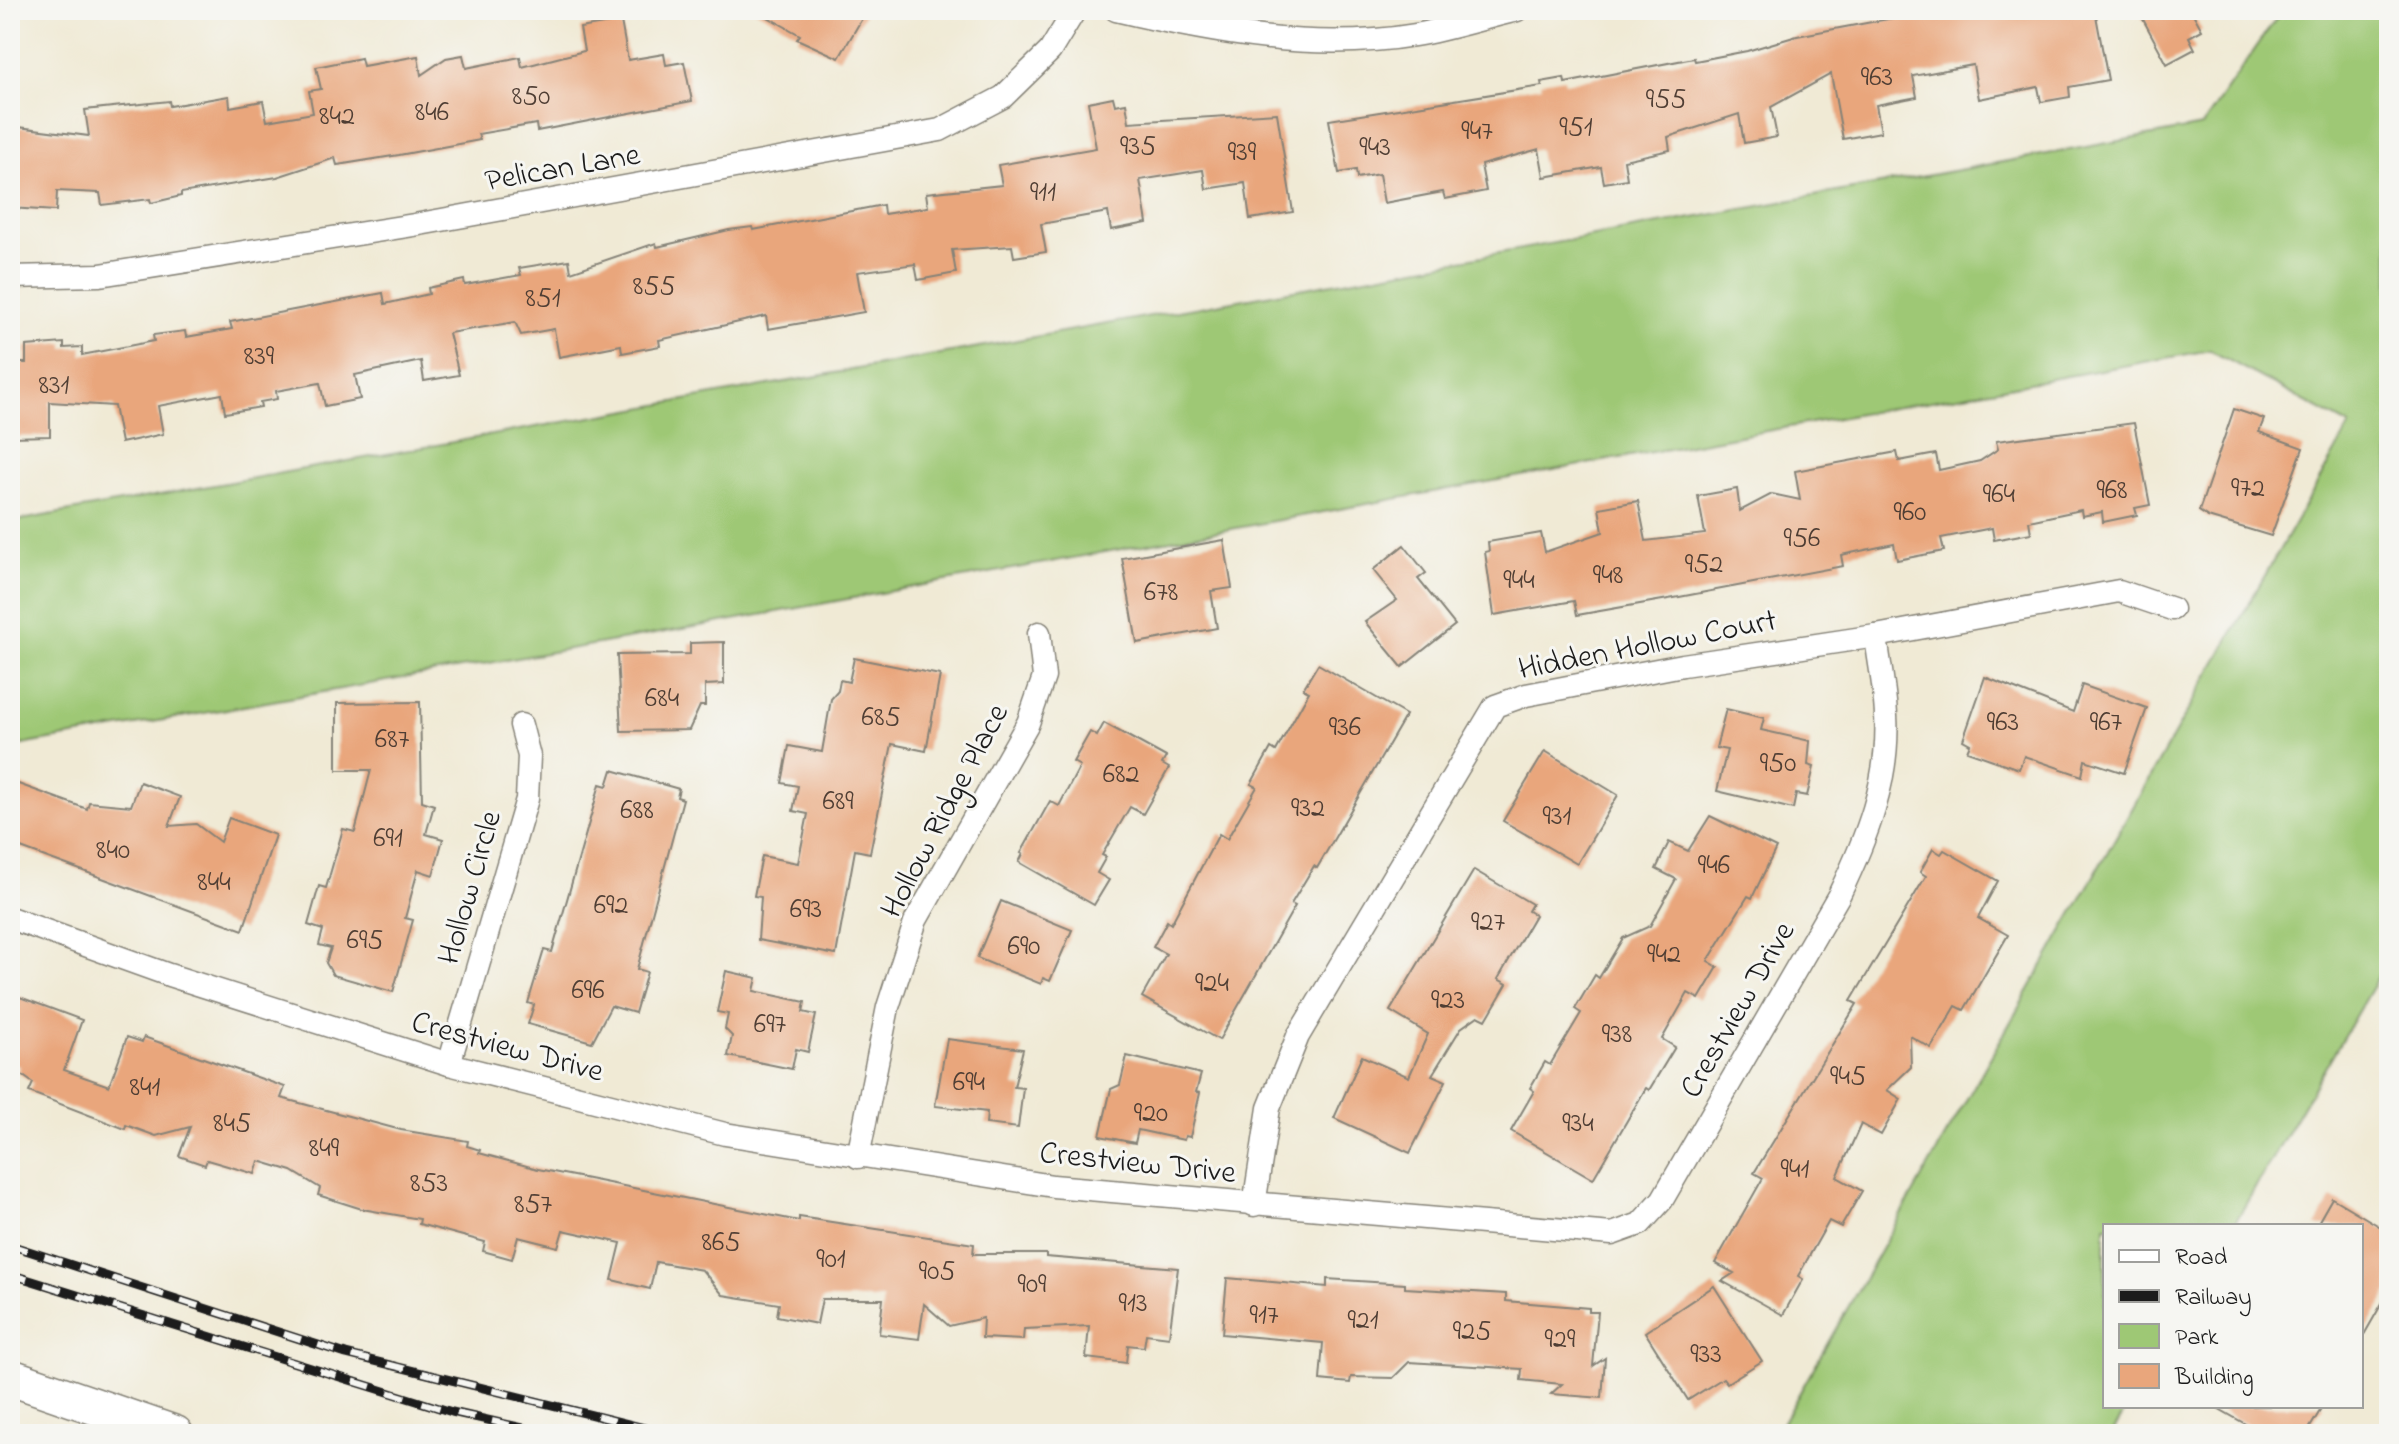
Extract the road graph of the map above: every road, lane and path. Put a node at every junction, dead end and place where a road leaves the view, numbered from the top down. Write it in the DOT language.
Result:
graph roads {
  1 [pos="1075,10"];
  2 [pos="1116,10"];
  3 [pos="1517,10"];
  4 [pos="10,277"];
  5 [pos="2172,609"];
  6 [pos="1039,633"];
  7 [pos="1876,636"];
  8 [pos="521,725"];
  9 [pos="10,918"];
  10 [pos="449,1064"];
  11 [pos="858,1157"];
  12 [pos="1254,1205"];
  13 [pos="10,1377"];
  14 [pos="175,1434"];
  1 -- 4 [label="street, Pelican Lane"];
  2 -- 3 [label="street"];
  5 -- 7 [label="street, Hidden Hollow Court"];
  6 -- 11 [label="street, Hollow Ridge Place"];
  7 -- 12 [label="street, Hidden Hollow Court"];
  7 -- 12 [label="street, Crestview Drive"];
  8 -- 10 [label="street, Hollow Circle"];
  9 -- 10 [label="street, Crestview Drive"];
  10 -- 11 [label="street, Crestview Drive"];
  11 -- 12 [label="street, Crestview Drive"];
  13 -- 14 [label="main road"];
}
